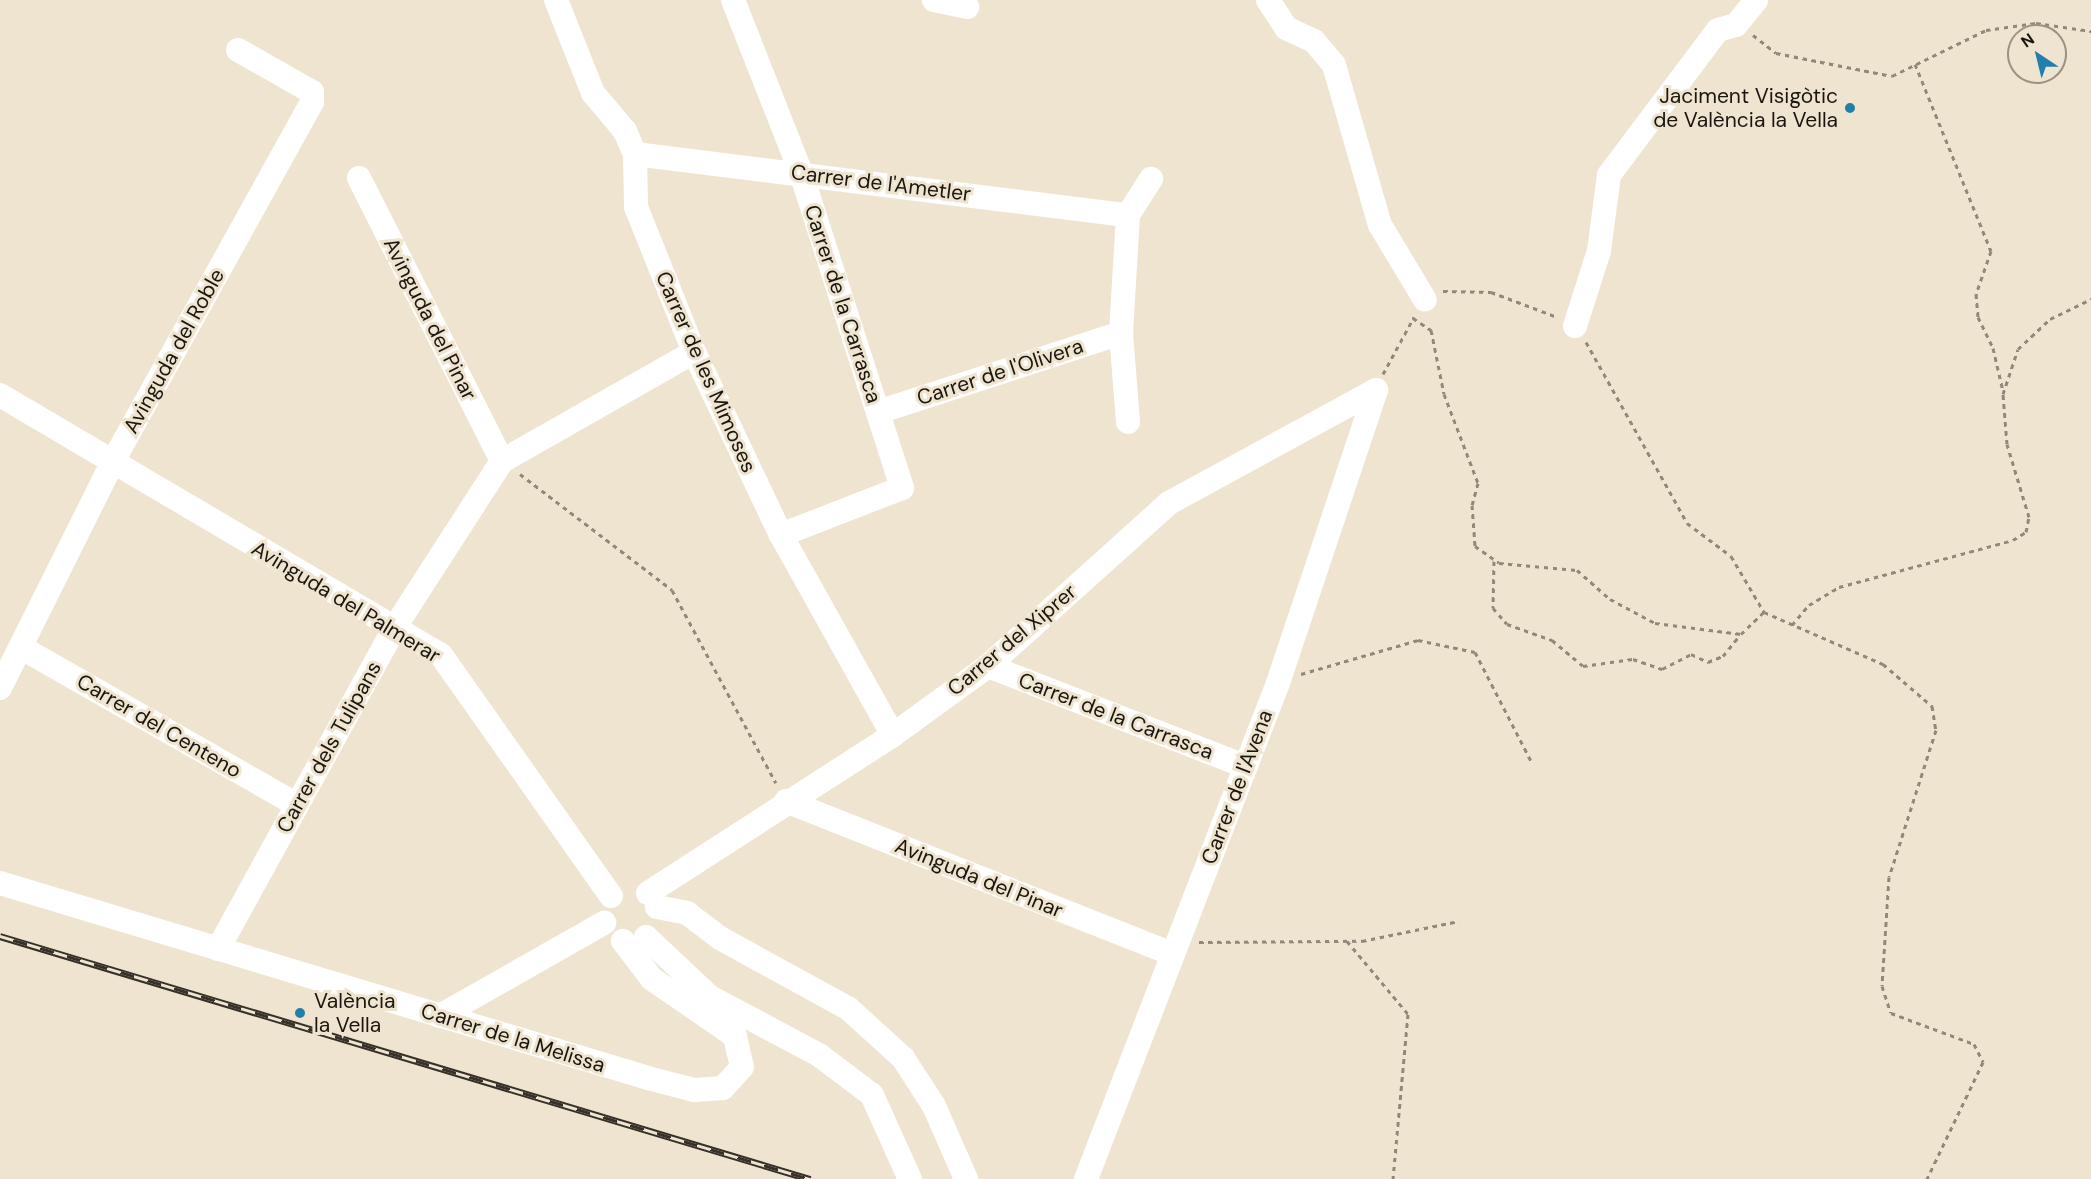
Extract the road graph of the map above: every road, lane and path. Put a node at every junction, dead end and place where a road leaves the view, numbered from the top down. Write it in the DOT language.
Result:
graph roads {
  1 [pos="556,0"];
  2 [pos="733,0"];
  3 [pos="934,0"];
  4 [pos="1268,0"];
  5 [pos="1756,0"];
  6 [pos="967,6"];
  7 [pos="1737,23"];
  8 [pos="2091,30"];
  9 [pos="238,50"];
  10 [pos="1916,64"];
  11 [pos="635,154"];
  12 [pos="801,173"];
  13 [pos="358,178"];
  14 [pos="1151,179"];
  15 [pos="1128,215"];
  16 [pos="2091,299"];
  17 [pos="1419,309"];
  18 [pos="1575,326"];
  19 [pos="1121,333"];
  20 [pos="694,352"];
  21 [pos="1376,390"];
  22 [pos="2004,394"];
  23 [pos="0,395"];
  24 [pos="878,412"];
  25 [pos="1128,422"];
  26 [pos="502,461"];
  27 [pos="112,463"];
  28 [pos="781,535"];
  29 [pos="1494,559"];
  30 [pos="1764,612"];
  31 [pos="1792,625"];
  32 [pos="395,627"];
  33 [pos="1741,634"];
  34 [pos="22,648"];
  35 [pos="988,666"];
  36 [pos="1278,683"];
  37 [pos="0,688"];
  38 [pos="892,735"];
  39 [pos="1533,762"];
  40 [pos="1244,766"];
  41 [pos="786,801"];
  42 [pos="296,804"];
  43 [pos="0,884"];
  44 [pos="611,896"];
  45 [pos="652,900"];
  46 [pos="1459,921"];
  47 [pos="604,923"];
  48 [pos="634,939"];
  49 [pos="1347,941"];
  50 [pos="1176,945"];
  51 [pos="218,949"];
  52 [pos="440,1016"];
  53 [pos="908,1172"];
  54 [pos="968,1178"];
  55 [pos="1086,1179"];
  56 [pos="1393,1179"];
  57 [pos="1927,1179"];
  1 -- 11 [label="street, Carrer de les Mimoses"];
  2 -- 12 [label="street, Carrer de la Carrasca"];
  3 -- 6 [label="street"];
  4 -- 17 [label="street"];
  5 -- 7 [label="street"];
  7 -- 10 [label="path"];
  7 -- 18 [label="street"];
  8 -- 10 [label="path"];
  9 -- 27 [label="street, Avinguda del Roble"];
  10 -- 22 [label="path"];
  11 -- 12 [label="street, Carrer de l'Ametler"];
  11 -- 20 [label="street, Carrer de les Mimoses"];
  12 -- 15 [label="street, Carrer de l'Ametler"];
  12 -- 24 [label="street, Carrer de la Carrasca"];
  13 -- 26 [label="street, Avinguda del Pinar"];
  14 -- 15 [label="street"];
  15 -- 19 [label="street"];
  16 -- 22 [label="path"];
  17 -- 18 [label="path"];
  17 -- 21 [label="path"];
  17 -- 29 [label="path"];
  18 -- 30 [label="path"];
  19 -- 24 [label="street, Carrer de l'Olivera"];
  19 -- 25 [label="street"];
  20 -- 26 [label="street, Carrer dels Tulipans"];
  20 -- 28 [label="street, Carrer de les Mimoses"];
  21 -- 35 [label="street, Carrer del Xiprer"];
  21 -- 36 [label="street, Carrer de l'Avena"];
  22 -- 31 [label="path"];
  23 -- 27 [label="street, Avinguda del Palmerar"];
  24 -- 28 [label="street, Carrer de la Carrasca"];
  26 -- 32 [label="street, Carrer dels Tulipans"];
  26 -- 41 [label="path"];
  27 -- 32 [label="street, Avinguda del Palmerar"];
  27 -- 34 [label="street, Avinguda del Roble"];
  28 -- 38 [label="street, Carrer de les Mimoses"];
  29 -- 33 [label="path"];
  29 -- 33 [label="path"];
  30 -- 31 [label="path"];
  30 -- 33 [label="path"];
  31 -- 57 [label="path"];
  32 -- 42 [label="street, Carrer dels Tulipans"];
  32 -- 44 [label="street, Avinguda del Palmerar"];
  34 -- 37 [label="street, Avinguda del Roble"];
  34 -- 42 [label="street, Carrer del Centeno"];
  35 -- 38 [label="street, Carrer del Xiprer"];
  35 -- 40 [label="street, Carrer de la Carrasca"];
  36 -- 39 [label="path"];
  36 -- 40 [label="street, Carrer de l'Avena"];
  38 -- 41 [label="street, Carrer del Xiprer"];
  40 -- 50 [label="street, Carrer de l'Avena"];
  41 -- 45 [label="street, Carrer del Xiprer"];
  41 -- 50 [label="street, Avinguda del Pinar"];
  42 -- 51 [label="street, Carrer dels Tulipans"];
  43 -- 51 [label="street, Carrer de la Melissa"];
  44 -- 45 [label="street"];
  44 -- 47 [label="street"];
  45 -- 48 [label="street"];
  45 -- 54 [label="street"];
  46 -- 49 [label="path"];
  47 -- 48 [label="street"];
  47 -- 52 [label="street"];
  48 -- 52 [label="street, Carrer de la Melissa"];
  48 -- 53 [label="street"];
  49 -- 50 [label="path"];
  49 -- 56 [label="path"];
  50 -- 55 [label="street, Carrer de l'Avena"];
  51 -- 52 [label="street, Carrer de la Melissa"];
}
